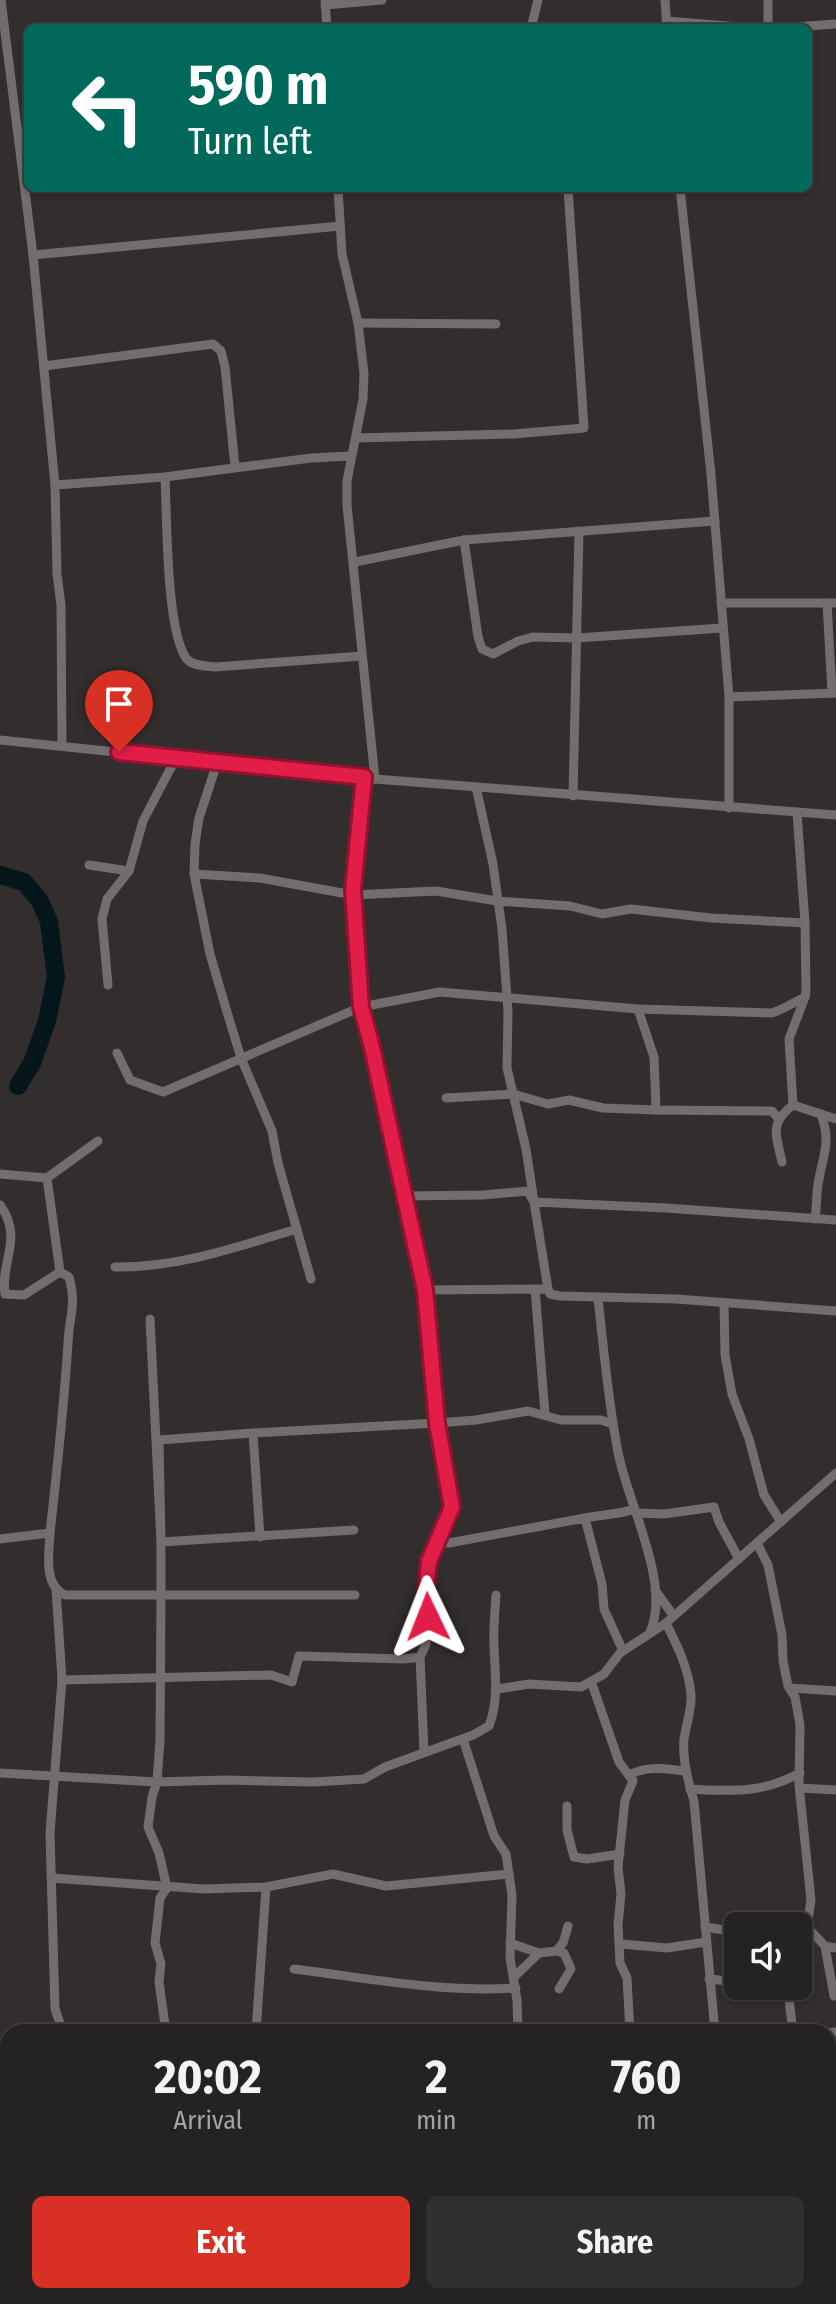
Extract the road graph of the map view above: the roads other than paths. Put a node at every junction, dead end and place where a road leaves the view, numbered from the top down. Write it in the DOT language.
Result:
graph roads {
  1 [pos="1,0"];
  2 [pos="382,0"];
  3 [pos="538,0"];
  4 [pos="665,0"];
  5 [pos="768,0"];
  6 [pos="325,3"];
  7 [pos="327,24"];
  8 [pos="532,24"];
  9 [pos="666,24"];
  10 [pos="768,24"];
  11 [pos="836,24"];
  12 [pos="812,26"];
  13 [pos="24,183"];
  14 [pos="25,192"];
  15 [pos="338,192"];
  16 [pos="568,192"];
  17 [pos="680,192"];
  18 [pos="340,226"];
  19 [pos="33,255"];
  20 [pos="358,323"];
  21 [pos="496,324"];
  22 [pos="44,366"];
  23 [pos="356,438"];
  24 [pos="351,456"];
  25 [pos="235,467"];
  26 [pos="165,477"];
  27 [pos="55,485"];
  28 [pos="715,521"];
  29 [pos="579,531"];
  30 [pos="464,540"];
  31 [pos="355,562"];
  32 [pos="721,603"];
  33 [pos="832,603"];
  34 [pos="722,628"];
  35 [pos="577,638"];
  36 [pos="362,656"];
  37 [pos="834,692"];
  38 [pos="729,697"];
  39 [pos="0,740"];
  40 [pos="62,746"];
  41 [pos="176,758"];
  42 [pos="217,763"];
  43 [pos="364,777"];
  44 [pos="375,779"];
  45 [pos="476,787"];
  46 [pos="573,796"];
  47 [pos="729,808"];
  48 [pos="797,813"];
  49 [pos="836,815"];
  50 [pos="89,865"];
  51 [pos="129,871"];
  52 [pos="194,874"];
  53 [pos="353,895"];
  54 [pos="497,901"];
  55 [pos="805,923"];
  56 [pos="108,985"];
  57 [pos="805,997"];
  58 [pos="507,998"];
  59 [pos="361,1007"];
  60 [pos="638,1009"];
  61 [pos="117,1053"];
  62 [pos="241,1058"];
  63 [pos="513,1094"];
  64 [pos="446,1098"];
  65 [pos="793,1105"];
  66 [pos="656,1110"];
  67 [pos="821,1114"];
  68 [pos="778,1118"];
  69 [pos="836,1119"];
  70 [pos="98,1141"];
  71 [pos="782,1162"];
  72 [pos="0,1174"];
  73 [pos="47,1178"];
  74 [pos="403,1196"];
  75 [pos="534,1202"];
  76 [pos="0,1205"];
  77 [pos="815,1219"];
  78 [pos="836,1220"];
  79 [pos="297,1229"];
  80 [pos="115,1267"];
  81 [pos="60,1272"];
  82 [pos="311,1279"];
  83 [pos="535,1289"];
  84 [pos="548,1289"];
  85 [pos="425,1290"];
  86 [pos="598,1299"];
  87 [pos="724,1303"];
  88 [pos="836,1311"];
  89 [pos="150,1319"];
  90 [pos="545,1414"];
  91 [pos="437,1423"];
  92 [pos="613,1424"];
  93 [pos="253,1433"];
  94 [pos="836,1473"];
  95 [pos="635,1511"];
  96 [pos="585,1518"];
  97 [pos="781,1522"];
  98 [pos="354,1530"];
  99 [pos="50,1533"];
  100 [pos="260,1537"];
  101 [pos="0,1539"];
  102 [pos="161,1542"];
  103 [pos="437,1542"];
  104 [pos="757,1543"];
  105 [pos="739,1559"];
  106 [pos="56,1589"];
  107 [pos="655,1590"];
  108 [pos="161,1595"];
  109 [pos="355,1595"];
  110 [pos="496,1595"];
  111 [pos="669,1619"];
  112 [pos="648,1635"];
  113 [pos="623,1651"];
  114 [pos="420,1657"];
  115 [pos="161,1676"];
  116 [pos="62,1680"];
  117 [pos="591,1681"];
  118 [pos="790,1688"];
  119 [pos="498,1689"];
  120 [pos="836,1691"];
  121 [pos="463,1739"];
  122 [pos="424,1752"];
  123 [pos="686,1771"];
  124 [pos="0,1773"];
  125 [pos="800,1773"];
  126 [pos="629,1775"];
  127 [pos="56,1777"];
  128 [pos="157,1782"];
  129 [pos="800,1788"];
  130 [pos="690,1789"];
  131 [pos="836,1790"];
  132 [pos="567,1806"];
  133 [pos="620,1854"];
  134 [pos="509,1874"];
  135 [pos="51,1878"];
  136 [pos="266,1887"];
  137 [pos="167,1888"];
  138 [pos="807,1912"];
  139 [pos="568,1926"];
  140 [pos="705,1927"];
  141 [pos="724,1930"];
  142 [pos="812,1937"];
  143 [pos="706,1942"];
  144 [pos="510,1943"];
  145 [pos="621,1944"];
  146 [pos="825,1946"];
  147 [pos="836,1948"];
  148 [pos="556,1951"];
  149 [pos="539,1953"];
  150 [pos="294,1969"];
  151 [pos="514,1977"];
  152 [pos="709,1979"];
  153 [pos="724,1981"];
  154 [pos="516,1988"];
  155 [pos="559,1989"];
  156 [pos="834,1996"];
  157 [pos="789,2000"];
  158 [pos="60,2024"];
  159 [pos="165,2024"];
  160 [pos="257,2024"];
  161 [pos="518,2024"];
  162 [pos="630,2024"];
  163 [pos="714,2024"];
  164 [pos="792,2024"];
  1 -- 13 [label="street"];
  2 -- 6 [label="street"];
  3 -- 8 [label="street"];
  4 -- 9 [label="street"];
  5 -- 10 [label="street"];
  6 -- 7 [label="street"];
  11 -- 12 [label="street"];
  14 -- 19 [label="street"];
  15 -- 18 [label="street"];
  16 -- 23 [label="street"];
  17 -- 28 [label="street"];
  18 -- 19 [label="street"];
  18 -- 20 [label="street"];
  19 -- 22 [label="street"];
  20 -- 21 [label="street"];
  20 -- 23 [label="street"];
  22 -- 25 [label="street"];
  22 -- 27 [label="street"];
  23 -- 24 [label="street"];
  24 -- 25 [label="street"];
  24 -- 31 [label="street"];
  25 -- 26 [label="street"];
  26 -- 27 [label="street"];
  26 -- 36 [label="street"];
  27 -- 40 [label="street"];
  28 -- 29 [label="street"];
  28 -- 32 [label="street"];
  29 -- 30 [label="street"];
  29 -- 35 [label="street"];
  30 -- 31 [label="street"];
  30 -- 35 [label="street"];
  31 -- 36 [label="street"];
  32 -- 33 [label="street"];
  32 -- 34 [label="street"];
  33 -- 37 [label="street"];
  34 -- 35 [label="street"];
  34 -- 38 [label="street"];
  35 -- 46 [label="street"];
  36 -- 44 [label="street"];
  37 -- 38 [label="street"];
  38 -- 47 [label="street"];
  39 -- 40 [label="street"];
  40 -- 41 [label="street"];
  41 -- 42 [label="street"];
  41 -- 51 [label="street"];
  42 -- 43 [label="street"];
  42 -- 52 [label="street"];
  43 -- 44 [label="street"];
  43 -- 53 [label="street"];
  44 -- 45 [label="street"];
  45 -- 46 [label="street"];
  45 -- 54 [label="street"];
  46 -- 47 [label="street"];
  47 -- 48 [label="street"];
  48 -- 49 [label="street"];
  48 -- 55 [label="street"];
  50 -- 51 [label="street"];
  51 -- 56 [label="street"];
  52 -- 53 [label="street"];
  52 -- 62 [label="street"];
  53 -- 54 [label="street"];
  53 -- 59 [label="street"];
  54 -- 55 [label="street"];
  54 -- 58 [label="street"];
  55 -- 57 [label="street"];
  57 -- 60 [label="street"];
  57 -- 65 [label="street"];
  58 -- 59 [label="street"];
  58 -- 60 [label="street"];
  58 -- 63 [label="street"];
  59 -- 62 [label="street"];
  59 -- 74 [label="street"];
  60 -- 66 [label="street"];
  61 -- 62 [label="street"];
  62 -- 79 [label="street"];
  63 -- 64 [label="street"];
  63 -- 66 [label="street"];
  63 -- 75 [label="street"];
  65 -- 67 [label="street"];
  65 -- 68 [label="street"];
  66 -- 68 [label="street"];
  67 -- 69 [label="street"];
  67 -- 77 [label="street"];
  68 -- 71 [label="street"];
  70 -- 73 [label="street"];
  72 -- 73 [label="street"];
  73 -- 81 [label="street"];
  74 -- 75 [label="street"];
  74 -- 85 [label="street"];
  75 -- 77 [label="street"];
  75 -- 84 [label="street"];
  76 -- 81 [label="street"];
  77 -- 78 [label="street"];
  79 -- 80 [label="street"];
  79 -- 82 [label="street"];
  81 -- 99 [label="street"];
  83 -- 84 [label="street"];
  83 -- 85 [label="street"];
  83 -- 90 [label="street"];
  84 -- 86 [label="street"];
  85 -- 91 [label="street"];
  86 -- 87 [label="street"];
  86 -- 92 [label="street"];
  87 -- 88 [label="street"];
  87 -- 97 [label="street"];
  89 -- 102 [label="street"];
  90 -- 91 [label="street"];
  90 -- 92 [label="street"];
  91 -- 93 [label="street"];
  91 -- 103 [label="street"];
  92 -- 95 [label="street"];
  93 -- 100 [label="street"];
  93 -- 102 [label="street"];
  94 -- 97 [label="street"];
  95 -- 96 [label="street"];
  95 -- 105 [label="street"];
  95 -- 107 [label="street"];
  96 -- 103 [label="street"];
  96 -- 113 [label="street"];
  97 -- 104 [label="street"];
  98 -- 100 [label="street"];
  99 -- 101 [label="street"];
  99 -- 106 [label="street"];
  100 -- 102 [label="street"];
  102 -- 108 [label="street"];
  103 -- 114 [label="street"];
  104 -- 105 [label="street"];
  104 -- 118 [label="street"];
  105 -- 111 [label="street"];
  106 -- 108 [label="street"];
  106 -- 116 [label="street"];
  107 -- 111 [label="street"];
  107 -- 112 [label="street"];
  108 -- 109 [label="street"];
  108 -- 115 [label="street"];
  110 -- 119 [label="street"];
  111 -- 112 [label="street"];
  111 -- 123 [label="street"];
  112 -- 113 [label="street"];
  113 -- 117 [label="street"];
  114 -- 115 [label="street"];
  114 -- 122 [label="street"];
  115 -- 116 [label="street"];
  115 -- 128 [label="street"];
  116 -- 127 [label="street"];
  117 -- 119 [label="street"];
  117 -- 126 [label="street"];
  118 -- 120 [label="street"];
  118 -- 125 [label="street"];
  119 -- 121 [label="street"];
  121 -- 122 [label="street"];
  121 -- 134 [label="street"];
  122 -- 128 [label="street"];
  123 -- 126 [label="street"];
  123 -- 130 [label="street"];
  124 -- 127 [label="street"];
  125 -- 129 [label="street"];
  125 -- 130 [label="street"];
  126 -- 133 [label="street"];
  127 -- 128 [label="street"];
  127 -- 135 [label="street"];
  128 -- 137 [label="street"];
  129 -- 131 [label="street"];
  129 -- 138 [label="street"];
  130 -- 140 [label="street"];
  132 -- 133 [label="street"];
  133 -- 145 [label="street"];
  134 -- 136 [label="street"];
  134 -- 144 [label="street"];
  135 -- 137 [label="street"];
  135 -- 158 [label="street"];
  136 -- 137 [label="street"];
  136 -- 160 [label="street"];
  137 -- 159 [label="street"];
  139 -- 148 [label="street"];
  140 -- 141 [label="street"];
  140 -- 143 [label="street"];
  142 -- 146 [label="street"];
  143 -- 145 [label="street"];
  143 -- 152 [label="street"];
  144 -- 149 [label="street"];
  144 -- 151 [label="street"];
  145 -- 162 [label="street"];
  146 -- 147 [label="street"];
  146 -- 156 [label="street"];
  148 -- 149 [label="street"];
  148 -- 155 [label="street"];
  149 -- 151 [label="street"];
  150 -- 154 [label="street"];
  151 -- 154 [label="street"];
  152 -- 153 [label="street"];
  152 -- 163 [label="street"];
  154 -- 161 [label="street"];
  157 -- 164 [label="street"];
}
